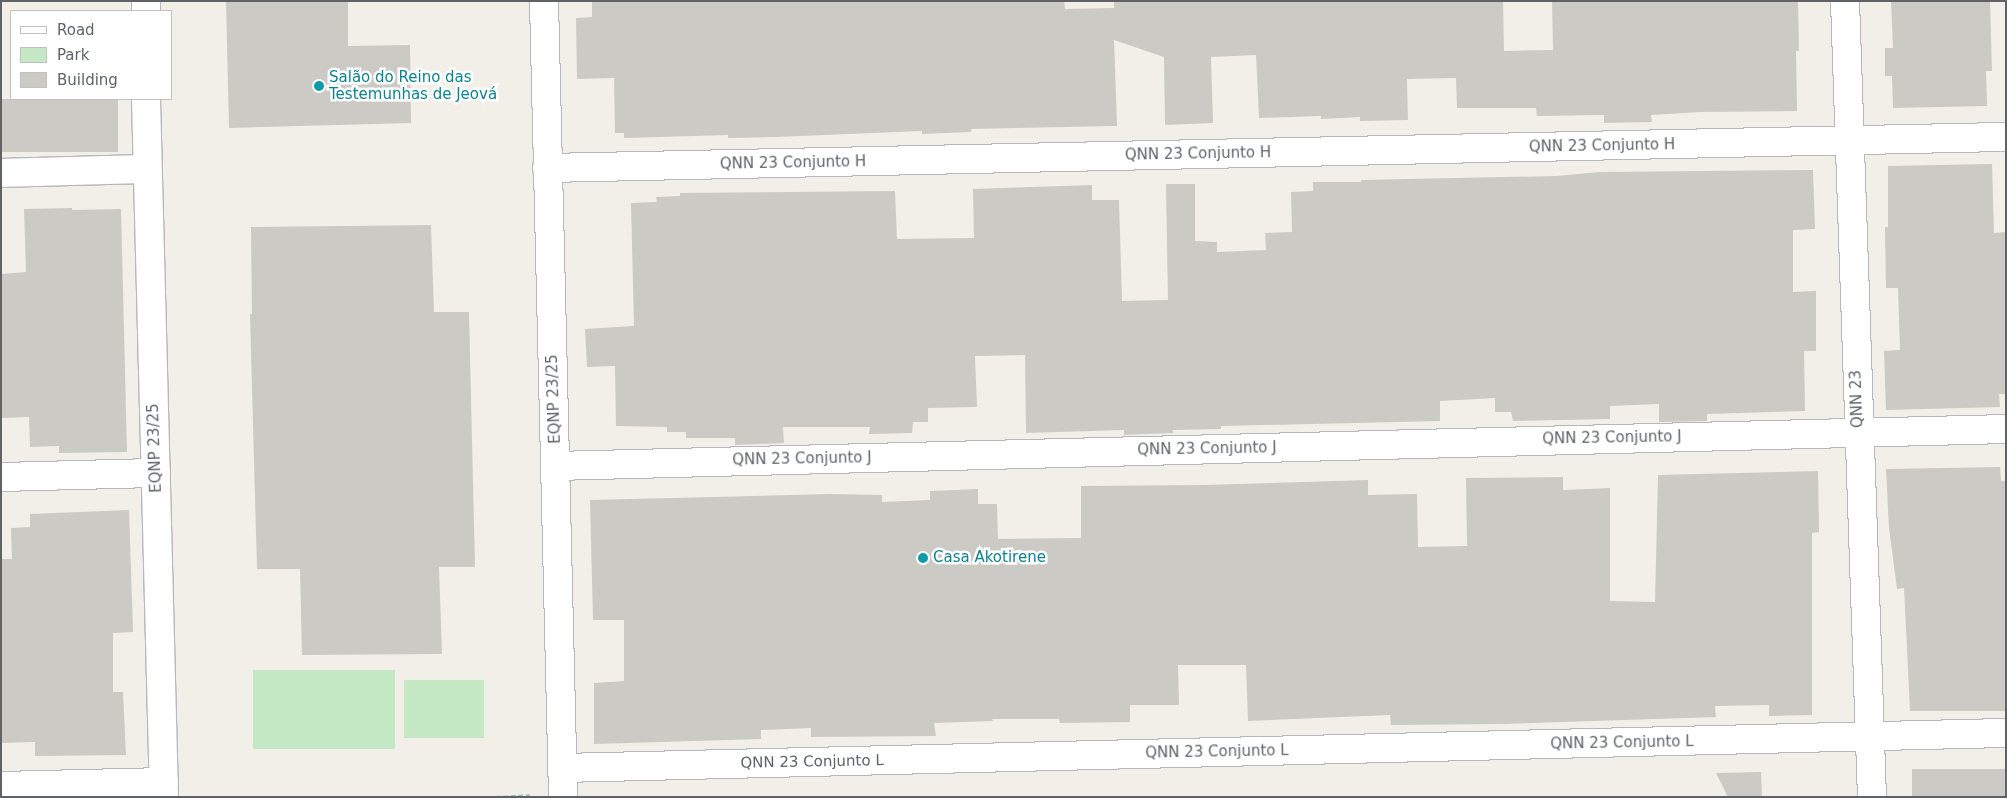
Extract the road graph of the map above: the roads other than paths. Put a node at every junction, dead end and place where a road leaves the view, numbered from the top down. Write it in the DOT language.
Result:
graph roads {
  1 [pos="544,1"];
  2 [pos="1845,1"];
  3 [pos="146,100"];
  4 [pos="2006,136"];
  5 [pos="1848,141"];
  6 [pos="548,168"];
  7 [pos="147,169"];
  8 [pos="1,173"];
  9 [pos="2006,429"];
  10 [pos="1859,432"];
  11 [pos="555,466"];
  12 [pos="156,473"];
  13 [pos="1,477"];
  14 [pos="2006,733"];
  15 [pos="1871,737"];
  16 [pos="562,768"];
  17 [pos="1,786"];
  18 [pos="164,789"];
  19 [pos="563,797"];
  20 [pos="1872,797"];
  1 -- 6 [label="street, EQNP 23/25"];
  2 -- 5 [label="street, QNN 23"];
  3 -- 7 [label="street, EQNP 23/25"];
  4 -- 5 [label="street, QNN 23 Conjunto H"];
  5 -- 6 [label="street, QNN 23 Conjunto H"];
  5 -- 10 [label="street, QNN 23"];
  6 -- 11 [label="street, EQNP 23/25"];
  7 -- 8 [label="street"];
  7 -- 12 [label="street, EQNP 23/25"];
  9 -- 10 [label="street, QNN 23 Conjunto J"];
  10 -- 11 [label="street, QNN 23 Conjunto J"];
  10 -- 15 [label="street, QNN 23"];
  11 -- 16 [label="street, EQNP 23/25"];
  12 -- 13 [label="street"];
  12 -- 18 [label="street, EQNP 23/25"];
  14 -- 15 [label="street, QNN 23 Conjunto L"];
  15 -- 16 [label="street, QNN 23 Conjunto L"];
  15 -- 20 [label="street, QNN 23"];
  16 -- 19 [label="street, EQNP 23/25"];
  17 -- 18 [label="street"];
}
